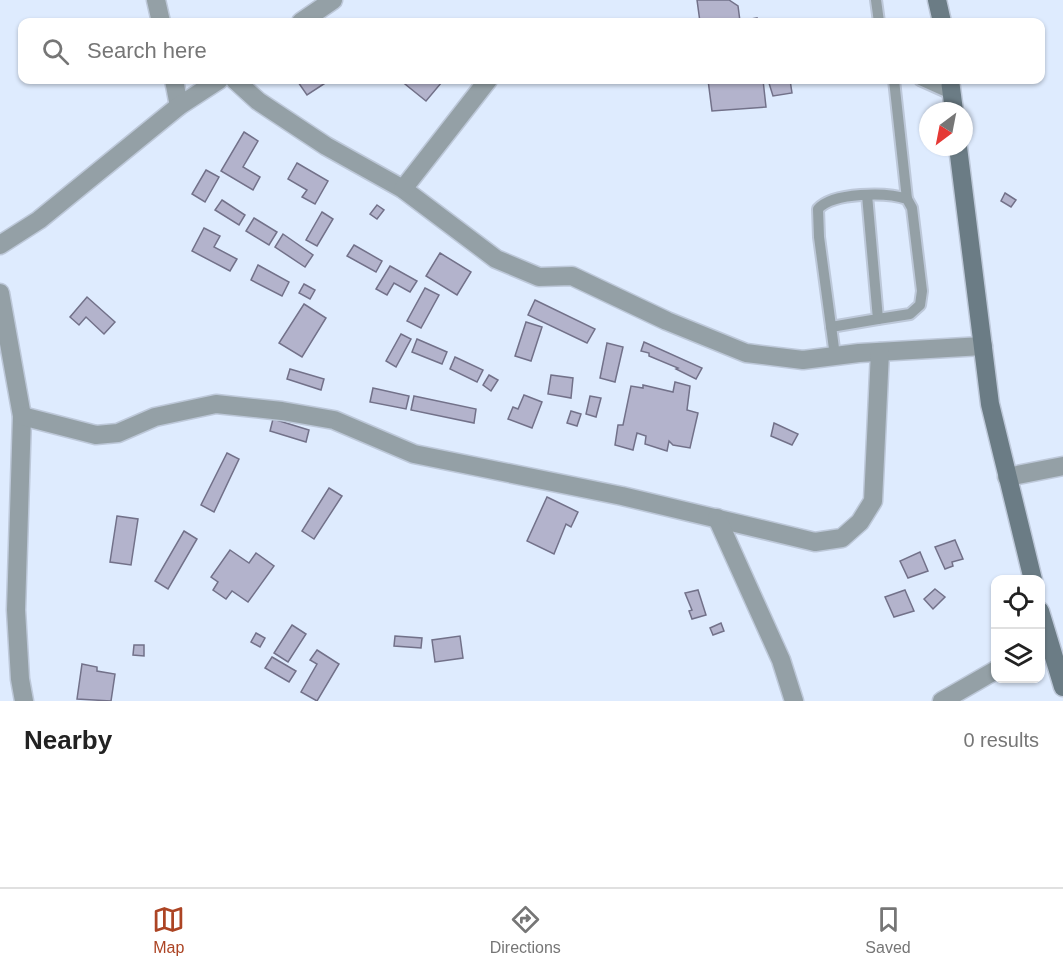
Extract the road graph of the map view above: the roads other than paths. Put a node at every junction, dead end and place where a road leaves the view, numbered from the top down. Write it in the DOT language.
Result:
graph roads {
  1 [pos="156,0"];
  2 [pos="333,0"];
  3 [pos="876,0"];
  4 [pos="937,0"];
  5 [pos="160,18"];
  6 [pos="307,18"];
  7 [pos="878,18"];
  8 [pos="941,18"];
  9 [pos="175,84"];
  10 [pos="213,84"];
  11 [pos="239,84"];
  12 [pos="485,84"];
  13 [pos="894,84"];
  14 [pos="929,84"];
  15 [pos="952,95"];
  16 [pos="179,106"];
  17 [pos="959,156"];
  18 [pos="403,189"];
  19 [pos="867,195"];
  20 [pos="907,199"];
  21 [pos="0,245"];
  22 [pos="0,293"];
  23 [pos="878,319"];
  24 [pos="831,327"];
  25 [pos="983,346"];
  26 [pos="880,352"];
  27 [pos="835,356"];
  28 [pos="22,416"];
  29 [pos="1063,466"];
  30 [pos="1007,477"];
  31 [pos="717,518"];
  32 [pos="1032,575"];
  33 [pos="1045,643"];
  34 [pos="991,673"];
  35 [pos="1063,687"];
  36 [pos="24,701"];
  37 [pos="794,701"];
  38 [pos="942,701"];
  1 -- 5 [label="street"];
  2 -- 6 [label="street"];
  3 -- 7 [label="lane"];
  4 -- 8 [label="street"];
  9 -- 16 [label="street"];
  10 -- 16 [label="street"];
  11 -- 18 [label="street"];
  12 -- 18 [label="street"];
  13 -- 20 [label="lane"];
  14 -- 15 [label="lane"];
  16 -- 21 [label="street"];
  17 -- 25 [label="street"];
  18 -- 27 [label="street"];
  19 -- 20 [label="lane"];
  19 -- 23 [label="lane"];
  19 -- 24 [label="lane"];
  20 -- 23 [label="lane"];
  22 -- 28 [label="street"];
  23 -- 24 [label="lane"];
  24 -- 27 [label="lane"];
  25 -- 26 [label="street"];
  25 -- 30 [label="street"];
  26 -- 27 [label="street"];
  26 -- 31 [label="street"];
  28 -- 31 [label="street"];
  28 -- 36 [label="street"];
  29 -- 30 [label="street"];
  30 -- 32 [label="street"];
  31 -- 37 [label="street"];
  33 -- 35 [label="street"];
  34 -- 38 [label="street"];
}
